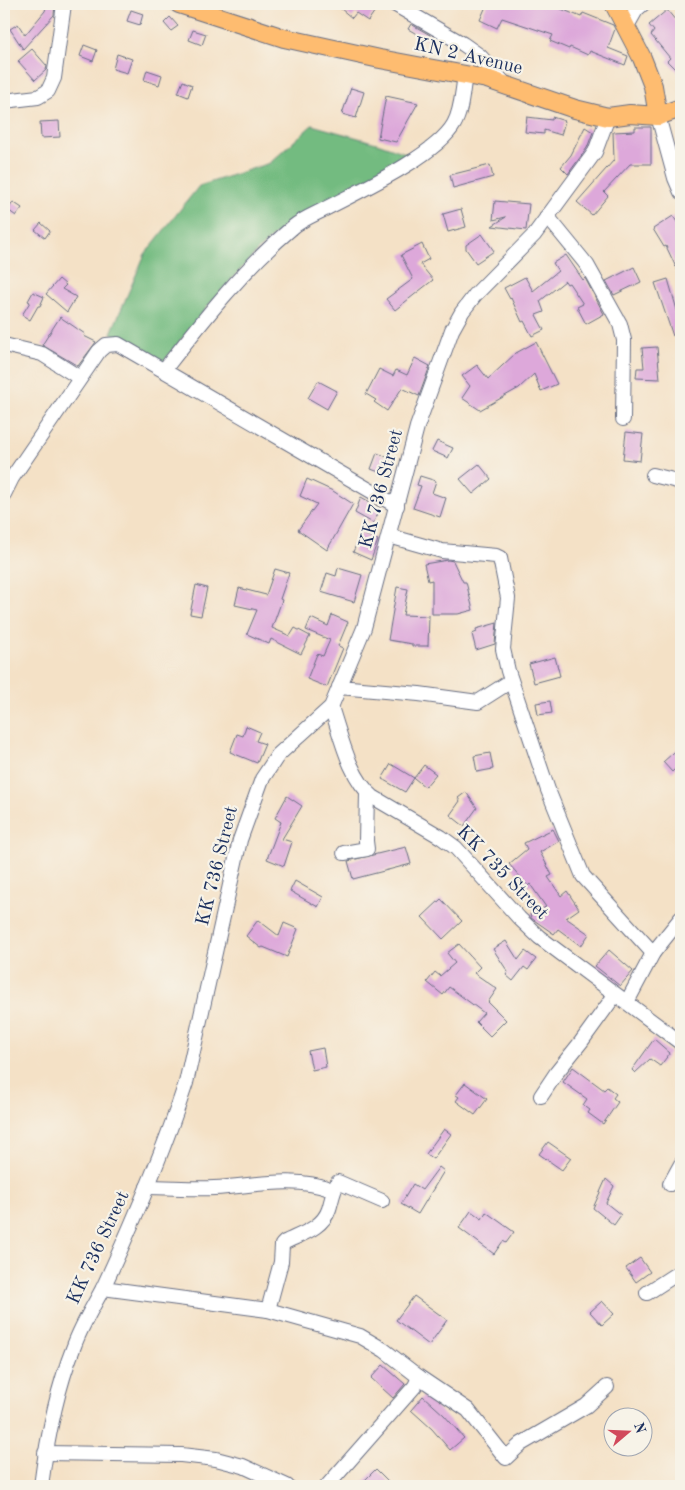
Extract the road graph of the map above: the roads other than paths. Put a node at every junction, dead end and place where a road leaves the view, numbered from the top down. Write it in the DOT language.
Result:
graph roads {
  1 [pos="64,4"];
  2 [pos="179,4"];
  3 [pos="394,4"];
  4 [pos="614,4"];
  5 [pos="639,6"];
  6 [pos="627,26"];
  7 [pos="465,76"];
  8 [pos="505,84"];
  9 [pos="4,101"];
  10 [pos="681,108"];
  11 [pos="658,116"];
  12 [pos="608,117"];
  13 [pos="681,192"];
  14 [pos="547,216"];
  15 [pos="4,345"];
  16 [pos="164,370"];
  17 [pos="80,378"];
  18 [pos="623,419"];
  19 [pos="654,475"];
  20 [pos="681,482"];
  21 [pos="4,494"];
  22 [pos="397,506"];
  23 [pos="389,536"];
  24 [pos="511,681"];
  25 [pos="339,687"];
  26 [pos="331,707"];
  27 [pos="367,793"];
  28 [pos="344,854"];
  29 [pos="681,918"];
  30 [pos="653,953"];
  31 [pos="621,998"];
  32 [pos="681,1043"];
  33 [pos="541,1096"];
  34 [pos="681,1164"];
  35 [pos="670,1184"];
  36 [pos="147,1187"];
  37 [pos="333,1190"];
  38 [pos="382,1201"];
  39 [pos="681,1271"];
  40 [pos="103,1288"];
  41 [pos="647,1293"];
  42 [pos="268,1310"];
  43 [pos="419,1377"];
  44 [pos="607,1387"];
  45 [pos="45,1452"];
  46 [pos="41,1486"];
  47 [pos="287,1486"];
  48 [pos="327,1486"];
  1 -- 9 [label="street"];
  2 -- 7 [label="main road, KN 2 Avenue"];
  3 -- 8 [label="street"];
  4 -- 6 [label="main road"];
  5 -- 6 [label="street"];
  6 -- 11 [label="main road"];
  7 -- 8 [label="main road, KN 2 Avenue"];
  7 -- 16 [label="street"];
  8 -- 12 [label="main road, KN 2 Avenue"];
  10 -- 11 [label="main road"];
  11 -- 12 [label="main road, KN 2 Avenue"];
  11 -- 13 [label="street"];
  12 -- 14 [label="street, KK 736 Street"];
  14 -- 18 [label="street"];
  14 -- 22 [label="street, KK 736 Street"];
  15 -- 17 [label="street"];
  16 -- 17 [label="street"];
  16 -- 22 [label="street"];
  17 -- 21 [label="street"];
  19 -- 20 [label="street"];
  22 -- 23 [label="street, KK 736 Street"];
  23 -- 24 [label="street"];
  23 -- 25 [label="street, KK 736 Street"];
  24 -- 25 [label="street"];
  24 -- 30 [label="street"];
  25 -- 26 [label="street, KK 736 Street"];
  26 -- 27 [label="street, KK 735 Street"];
  26 -- 36 [label="street, KK 736 Street"];
  27 -- 28 [label="street"];
  27 -- 31 [label="street, KK 735 Street"];
  29 -- 30 [label="street"];
  30 -- 31 [label="street"];
  31 -- 32 [label="street, KK 735 Street"];
  31 -- 33 [label="street"];
  34 -- 35 [label="street"];
  36 -- 37 [label="street"];
  36 -- 40 [label="street, KK 736 Street"];
  37 -- 38 [label="street"];
  37 -- 42 [label="street"];
  39 -- 41 [label="street"];
  40 -- 42 [label="street"];
  40 -- 45 [label="street, KK 736 Street"];
  42 -- 43 [label="street"];
  43 -- 44 [label="street"];
  43 -- 48 [label="street"];
  45 -- 46 [label="street, KK 736 Street"];
  45 -- 47 [label="street"];
}
